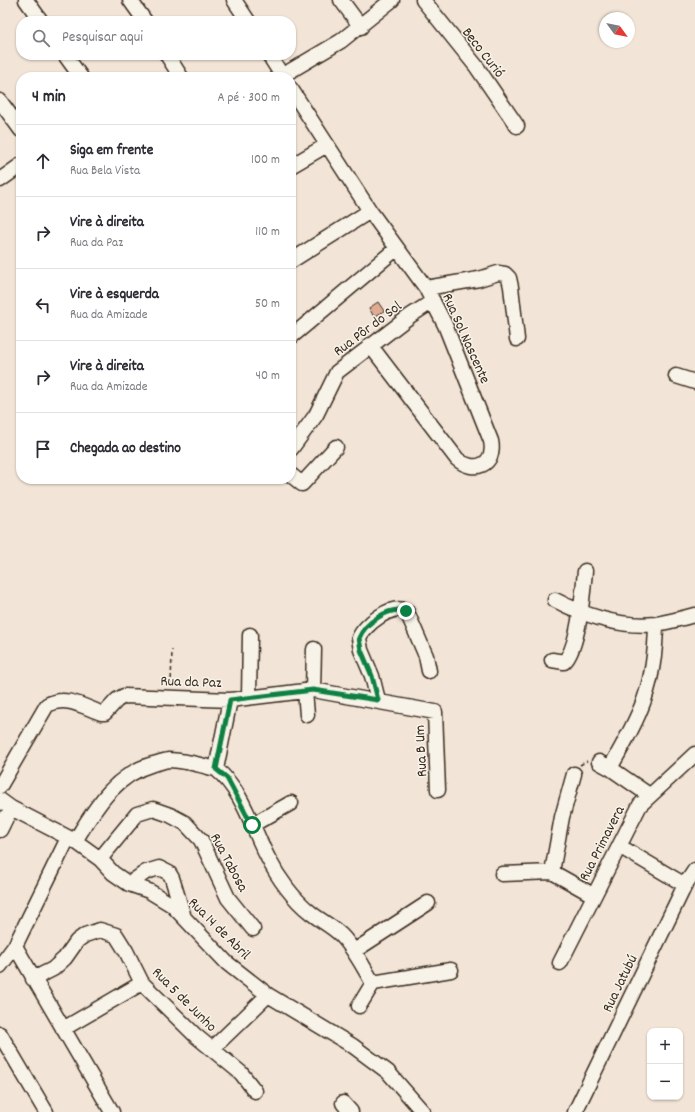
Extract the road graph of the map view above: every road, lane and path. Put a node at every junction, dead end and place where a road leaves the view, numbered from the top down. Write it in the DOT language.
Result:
graph roads {
  1 [pos="26,0"];
  2 [pos="130,0"];
  3 [pos="234,0"];
  4 [pos="341,0"];
  5 [pos="392,0"];
  6 [pos="422,0"];
  7 [pos="37,16"];
  8 [pos="141,16"];
  9 [pos="245,16"];
  10 [pos="361,27"];
  11 [pos="69,60"];
  12 [pos="170,60"];
  13 [pos="272,60"];
  14 [pos="77,72"];
  15 [pos="178,72"];
  16 [pos="280,72"];
  17 [pos="289,72"];
  18 [pos="296,97"];
  19 [pos="2,110"];
  20 [pos="16,125"];
  21 [pos="517,126"];
  22 [pos="327,144"];
  23 [pos="296,163"];
  24 [pos="16,169"];
  25 [pos="0,180"];
  26 [pos="370,211"];
  27 [pos="396,249"];
  28 [pos="296,258"];
  29 [pos="426,288"];
  30 [pos="433,301"];
  31 [pos="296,333"];
  32 [pos="517,339"];
  33 [pos="370,345"];
  34 [pos="676,376"];
  35 [pos="695,382"];
  36 [pos="296,442"];
  37 [pos="336,447"];
  38 [pos="296,479"];
  39 [pos="585,571"];
  40 [pos="555,600"];
  41 [pos="581,613"];
  42 [pos="695,615"];
  43 [pos="656,624"];
  44 [pos="250,635"];
  45 [pos="314,649"];
  46 [pos="172,650"];
  47 [pos="552,660"];
  48 [pos="429,671"];
  49 [pos="309,690"];
  50 [pos="249,697"];
  51 [pos="170,698"];
  52 [pos="230,700"];
  53 [pos="378,700"];
  54 [pos="435,712"];
  55 [pos="307,715"];
  56 [pos="695,754"];
  57 [pos="605,765"];
  58 [pos="216,769"];
  59 [pos="574,774"];
  60 [pos="0,786"];
  61 [pos="438,790"];
  62 [pos="649,795"];
  63 [pos="291,803"];
  64 [pos="6,804"];
  65 [pos="252,825"];
  66 [pos="0,830"];
  67 [pos="72,839"];
  68 [pos="619,846"];
  69 [pos="100,859"];
  70 [pos="695,870"];
  71 [pos="552,872"];
  72 [pos="502,874"];
  73 [pos="129,884"];
  74 [pos="685,885"];
  75 [pos="594,895"];
  76 [pos="428,904"];
  77 [pos="184,915"];
  78 [pos="253,928"];
  79 [pos="16,946"];
  80 [pos="354,951"];
  81 [pos="560,963"];
  82 [pos="0,966"];
  83 [pos="451,970"];
  84 [pos="33,979"];
  85 [pos="142,983"];
  86 [pos="373,983"];
  87 [pos="268,995"];
  88 [pos="359,1006"];
  89 [pos="63,1028"];
  90 [pos="0,1034"];
  91 [pos="212,1049"];
  92 [pos="255,1091"];
  93 [pos="46,1112"];
  94 [pos="112,1112"];
  95 [pos="423,1112"];
  96 [pos="575,1112"];
  1 -- 7 [label="street"];
  2 -- 8 [label="street"];
  3 -- 9 [label="street"];
  4 -- 10 [label="street"];
  5 -- 10 [label="street"];
  6 -- 21 [label="street, Beco Curió"];
  10 -- 17 [label="street"];
  11 -- 14 [label="street"];
  12 -- 15 [label="street"];
  13 -- 16 [label="street"];
  18 -- 22 [label="street, Rua Sol Nascente"];
  19 -- 20 [label="street"];
  22 -- 23 [label="street"];
  22 -- 26 [label="street, Rua Sol Nascente"];
  24 -- 25 [label="street"];
  26 -- 27 [label="street, Rua Sol Nascente"];
  26 -- 28 [label="street"];
  27 -- 29 [label="street, Rua Sol Nascente"];
  27 -- 31 [label="street"];
  29 -- 30 [label="street, Rua Sol Nascente"];
  29 -- 32 [label="street"];
  30 -- 33 [label="street, Rua Pôr do Sol"];
  30 -- 33 [label="street, Rua Sol Nascente"];
  33 -- 36 [label="street, Rua Pôr do Sol"];
  34 -- 35 [label="street"];
  37 -- 38 [label="street"];
  39 -- 41 [label="street"];
  40 -- 41 [label="street"];
  41 -- 43 [label="street"];
  41 -- 47 [label="street"];
  42 -- 43 [label="street"];
  43 -- 57 [label="street"];
  44 -- 50 [label="street"];
  45 -- 49 [label="street"];
  46 -- 51 [label="path"];
  48 -- 53 [label="street"];
  49 -- 50 [label="street, Rua da Paz"];
  49 -- 53 [label="street, Rua da Paz"];
  49 -- 55 [label="street"];
  50 -- 52 [label="street, Rua da Paz"];
  51 -- 52 [label="street, Rua da Paz"];
  51 -- 60 [label="street, Rua da Paz"];
  52 -- 58 [label="street"];
  53 -- 54 [label="street, Rua da Paz"];
  54 -- 61 [label="street, Rua B Um"];
  56 -- 62 [label="street, Rua Primavera"];
  57 -- 59 [label="path"];
  57 -- 62 [label="street"];
  58 -- 65 [label="street"];
  58 -- 67 [label="street"];
  59 -- 71 [label="street"];
  62 -- 68 [label="street, Rua Primavera"];
  63 -- 65 [label="street"];
  64 -- 66 [label="street"];
  64 -- 67 [label="street, Rua 14 de Abril"];
  65 -- 80 [label="street"];
  67 -- 69 [label="street, Rua 14 de Abril"];
  67 -- 79 [label="street"];
  68 -- 74 [label="street"];
  68 -- 75 [label="street, Rua Primavera"];
  69 -- 73 [label="street, Rua 14 de Abril"];
  69 -- 78 [label="street, Rua Tabosa"];
  70 -- 74 [label="street, Rua Jatubú"];
  71 -- 72 [label="street"];
  71 -- 75 [label="street"];
  73 -- 77 [label="street, Rua 14 de Abril"];
  73 -- 77 [label="street"];
  74 -- 96 [label="street, Rua Jatubú"];
  75 -- 81 [label="street, Rua Primavera"];
  76 -- 80 [label="street"];
  77 -- 87 [label="street, Rua 14 de Abril"];
  79 -- 82 [label="street"];
  79 -- 84 [label="street"];
  80 -- 86 [label="street"];
  83 -- 86 [label="street"];
  84 -- 85 [label="street, Rua 5 de Junho"];
  84 -- 89 [label="street"];
  85 -- 89 [label="street"];
  85 -- 91 [label="street, Rua 5 de Junho"];
  86 -- 88 [label="street"];
  87 -- 91 [label="street"];
  87 -- 95 [label="street, Rua 14 de Abril"];
  89 -- 94 [label="street"];
  90 -- 93 [label="street"];
  91 -- 92 [label="street, Rua 5 de Junho"];
}
